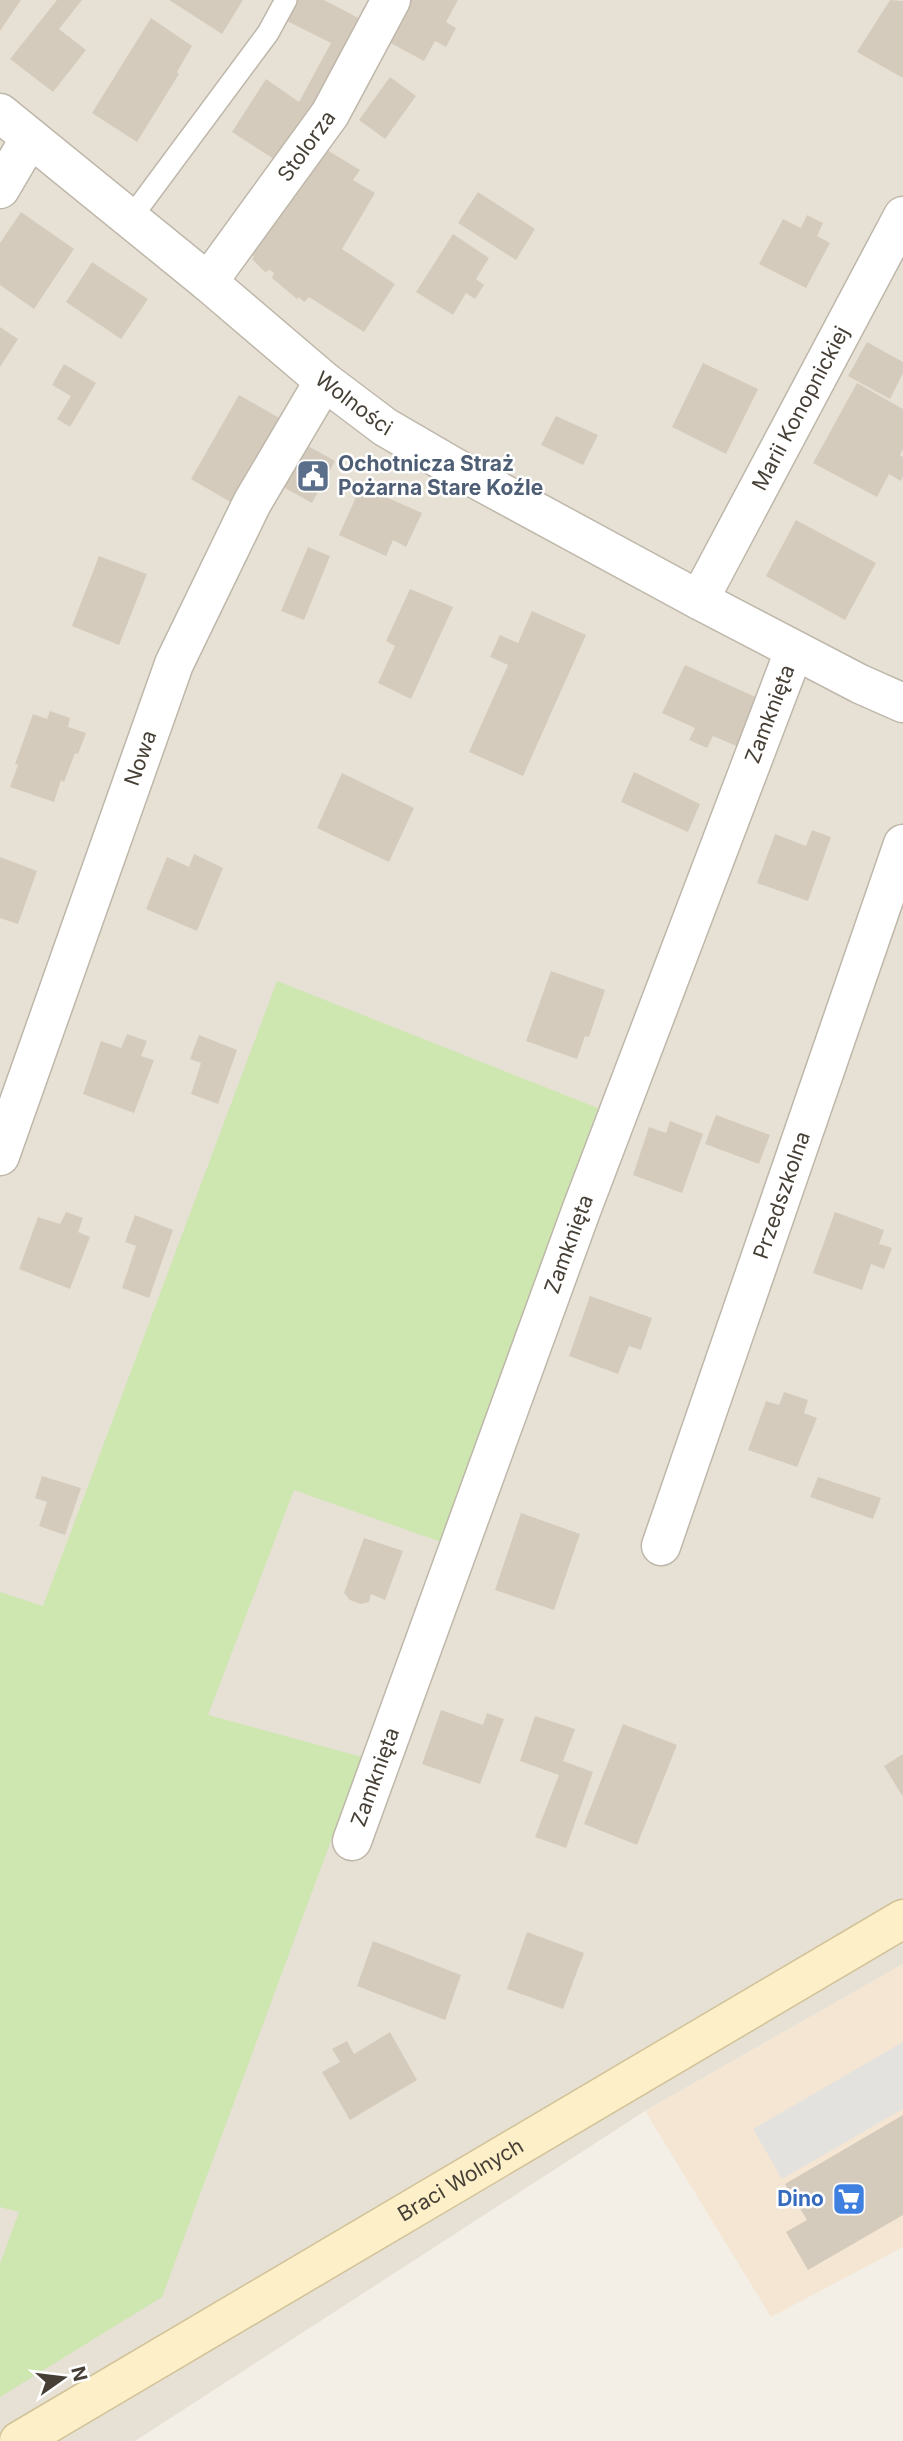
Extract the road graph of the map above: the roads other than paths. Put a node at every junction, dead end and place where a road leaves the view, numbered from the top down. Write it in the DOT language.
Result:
graph roads {
  1 [pos="286,0"];
  2 [pos="391,0"];
  3 [pos="0,113"];
  4 [pos="30,138"];
  5 [pos="0,190"];
  6 [pos="903,216"];
  7 [pos="130,219"];
  8 [pos="208,282"];
  9 [pos="324,381"];
  10 [pos="699,600"];
  11 [pos="794,651"];
  12 [pos="903,703"];
  13 [pos="903,844"];
  14 [pos="0,1156"];
  15 [pos="661,1546"];
  16 [pos="352,1841"];
  17 [pos="903,1919"];
  18 [pos="19,2441"];
  1 -- 7 [label="lane"];
  2 -- 8 [label="street, Stolorza"];
  3 -- 4 [label="street, Wolności"];
  4 -- 5 [label="street"];
  4 -- 7 [label="street, Wolności"];
  6 -- 10 [label="street, Marii Konopnickiej"];
  7 -- 8 [label="street, Wolności"];
  8 -- 9 [label="street, Wolności"];
  9 -- 10 [label="street, Wolności"];
  9 -- 14 [label="street, Nowa"];
  10 -- 11 [label="street, Wolności"];
  11 -- 12 [label="street, Wolności"];
  11 -- 16 [label="street, Zamknięta"];
  13 -- 15 [label="street, Przedszkolna"];
  17 -- 18 [label="main road, Braci Wolnych"];
}
